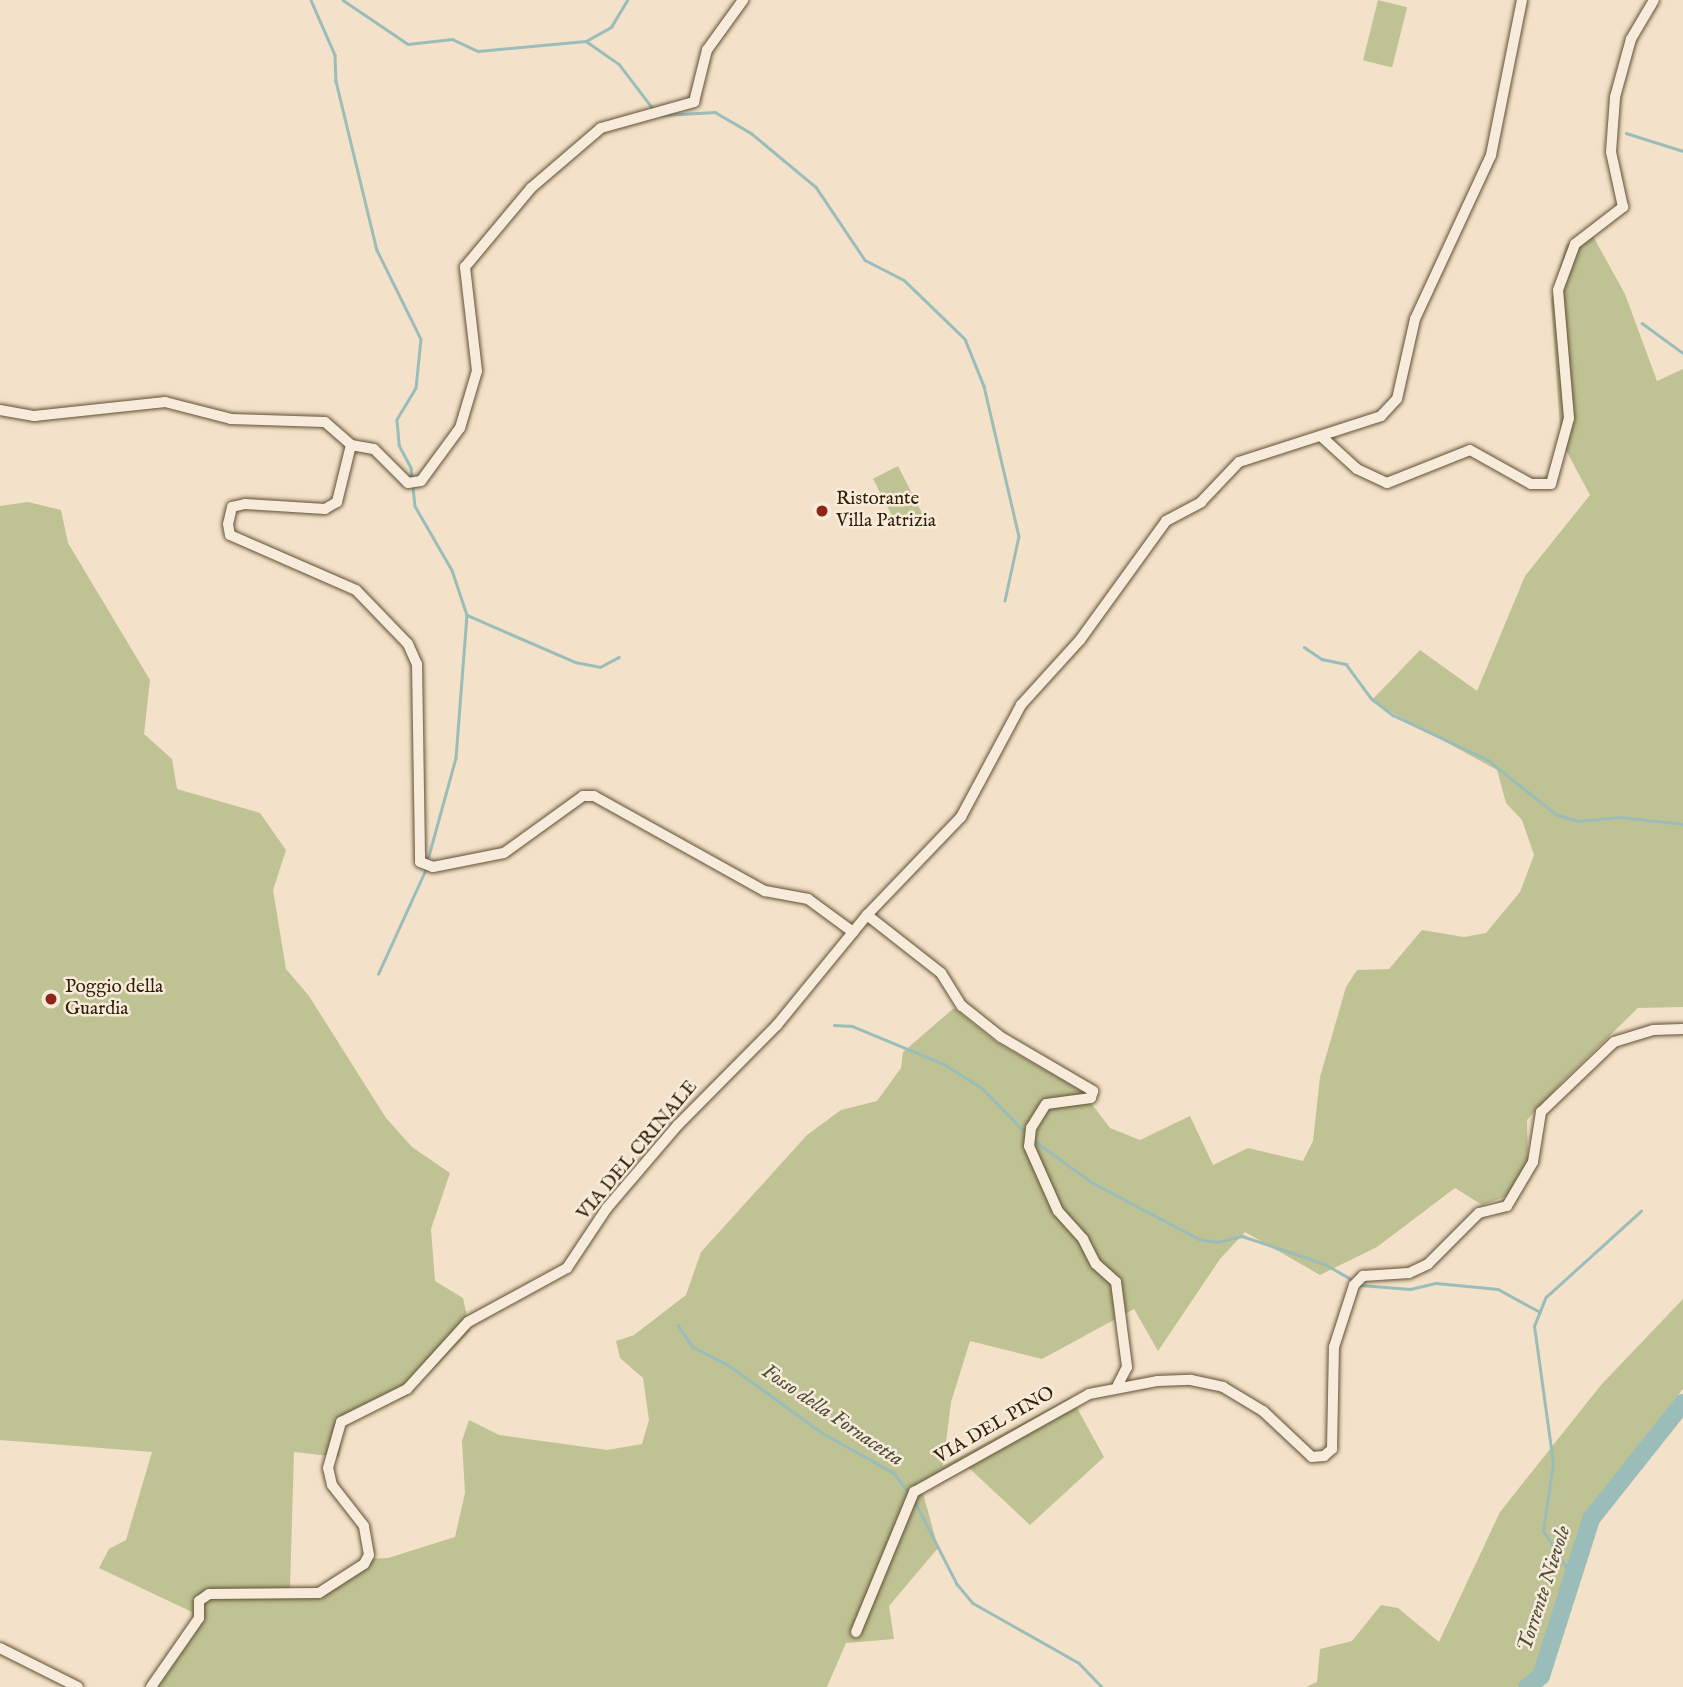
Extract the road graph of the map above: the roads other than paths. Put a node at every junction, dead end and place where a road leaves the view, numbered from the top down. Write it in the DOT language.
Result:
graph roads {
  1 [pos="743,0"];
  2 [pos="1522,0"];
  3 [pos="1654,0"];
  4 [pos="0,410"];
  5 [pos="1322,436"];
  6 [pos="351,444"];
  7 [pos="867,915"];
  8 [pos="853,932"];
  9 [pos="1683,1029"];
  10 [pos="1118,1385"];
  11 [pos="856,1632"];
  12 [pos="0,1648"];
  13 [pos="78,1687"];
  14 [pos="150,1687"];
  1 -- 6 [label="street"];
  2 -- 5 [label="street, VIA DEL CRINALE"];
  3 -- 5 [label="street"];
  4 -- 6 [label="street"];
  5 -- 7 [label="street, VIA DEL CRINALE"];
  6 -- 8 [label="street"];
  7 -- 8 [label="street, VIA DEL CRINALE"];
  7 -- 10 [label="street"];
  8 -- 14 [label="street, VIA DEL CRINALE"];
  9 -- 10 [label="street, VIA DEL PINO"];
  10 -- 11 [label="street, VIA DEL PINO"];
  12 -- 13 [label="street"];
}
